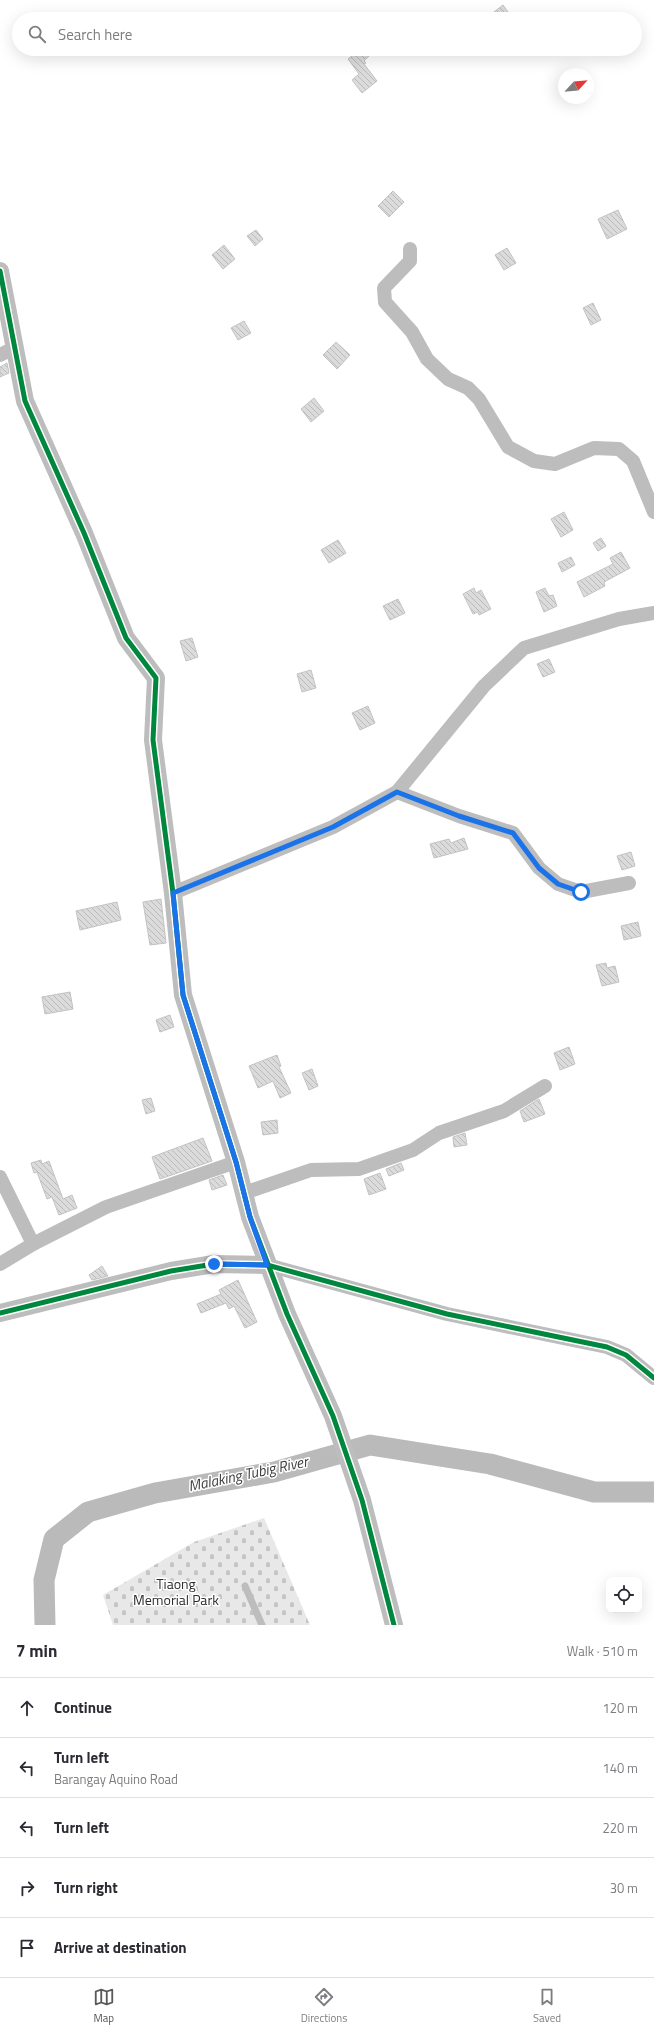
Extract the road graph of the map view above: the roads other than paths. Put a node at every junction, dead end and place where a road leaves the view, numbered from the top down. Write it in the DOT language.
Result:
graph roads {
  1 [pos="410,249"];
  2 [pos="0,272"];
  3 [pos="7,352"];
  4 [pos="654,512"];
  5 [pos="654,613"];
  6 [pos="397,792"];
  7 [pos="629,883"];
  8 [pos="173,893"];
  9 [pos="545,1086"];
  10 [pos="236,1162"];
  11 [pos="0,1176"];
  12 [pos="244,1193"];
  13 [pos="33,1244"];
  14 [pos="0,1264"];
  15 [pos="267,1265"];
  16 [pos="0,1313"];
  17 [pos="654,1378"];
  18 [pos="245,1586"];
  19 [pos="262,1625"];
  20 [pos="394,1625"];
  1 -- 4 [label="street"];
  2 -- 3 [label="street"];
  3 -- 8 [label="street"];
  5 -- 6 [label="street"];
  6 -- 7 [label="street"];
  6 -- 8 [label="street"];
  8 -- 10 [label="street"];
  9 -- 12 [label="street"];
  10 -- 12 [label="street"];
  10 -- 13 [label="street"];
  11 -- 13 [label="street"];
  12 -- 15 [label="street"];
  13 -- 14 [label="street"];
  15 -- 16 [label="street"];
  15 -- 17 [label="street"];
  15 -- 20 [label="street"];
  18 -- 19 [label="lane"];
}
